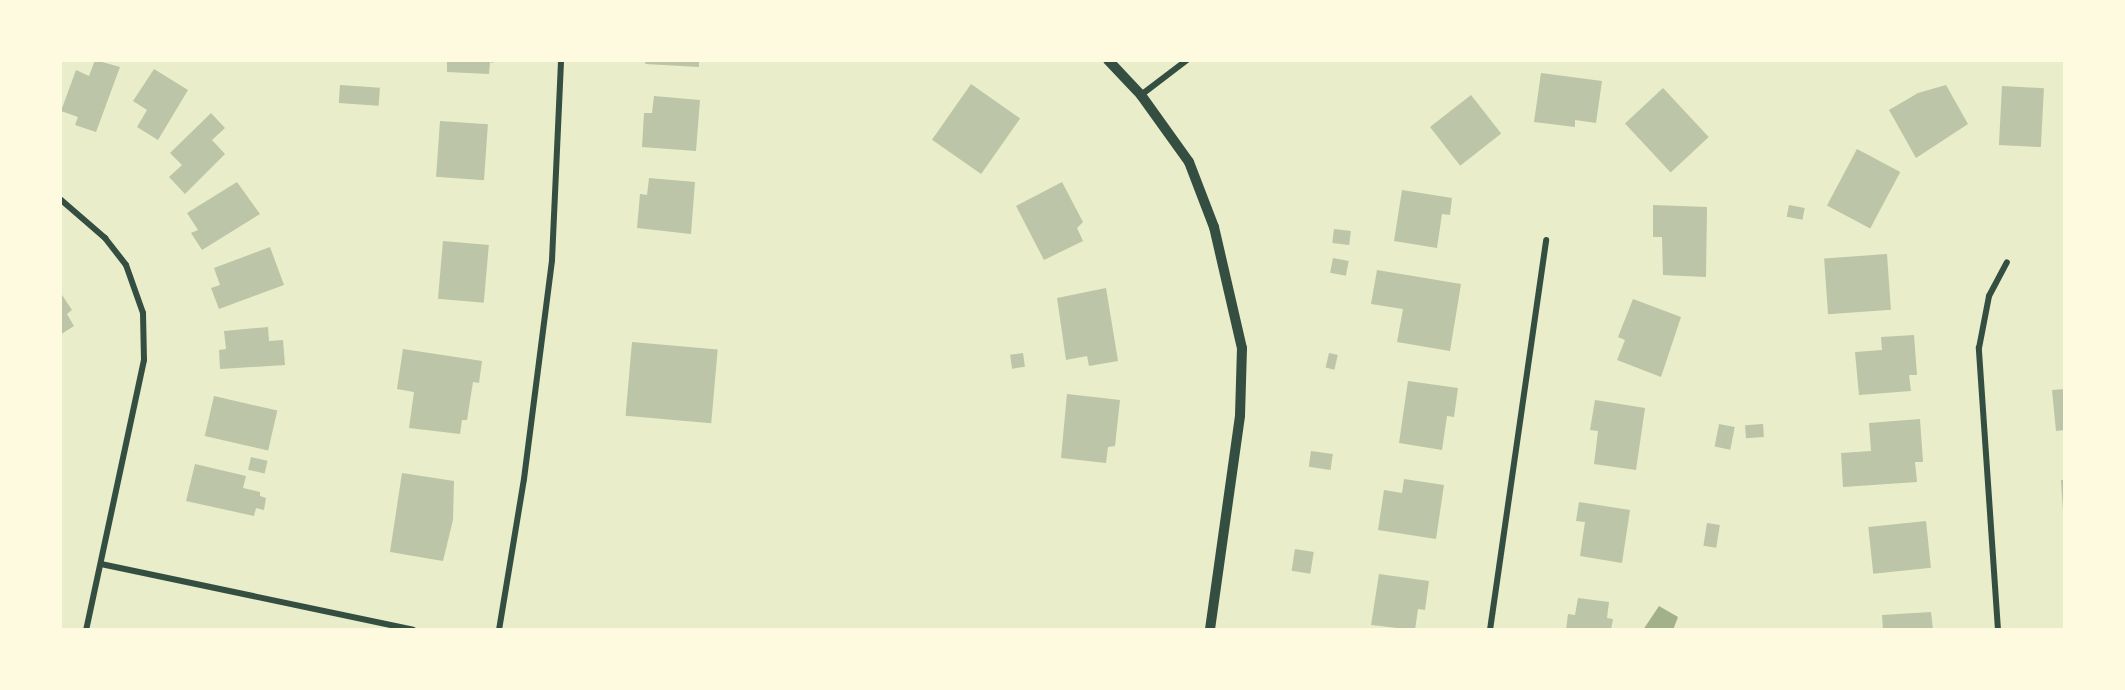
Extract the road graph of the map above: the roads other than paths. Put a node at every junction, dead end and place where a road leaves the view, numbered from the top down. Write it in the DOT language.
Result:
graph roads {
  1 [pos="561,60"];
  2 [pos="1107,60"];
  3 [pos="1187,60"];
  4 [pos="1141,95"];
  5 [pos="60,199"];
  6 [pos="1546,240"];
  7 [pos="2007,261"];
  8 [pos="101,564"];
  9 [pos="86,630"];
  10 [pos="413,630"];
  11 [pos="499,630"];
  12 [pos="1210,630"];
  13 [pos="1490,630"];
  14 [pos="1998,630"];
  1 -- 11 [label="street"];
  2 -- 4 [label="street"];
  3 -- 4 [label="street"];
  4 -- 12 [label="street"];
  5 -- 8 [label="street"];
  6 -- 13 [label="street"];
  7 -- 14 [label="street"];
  8 -- 9 [label="street"];
  8 -- 10 [label="street"];
}
